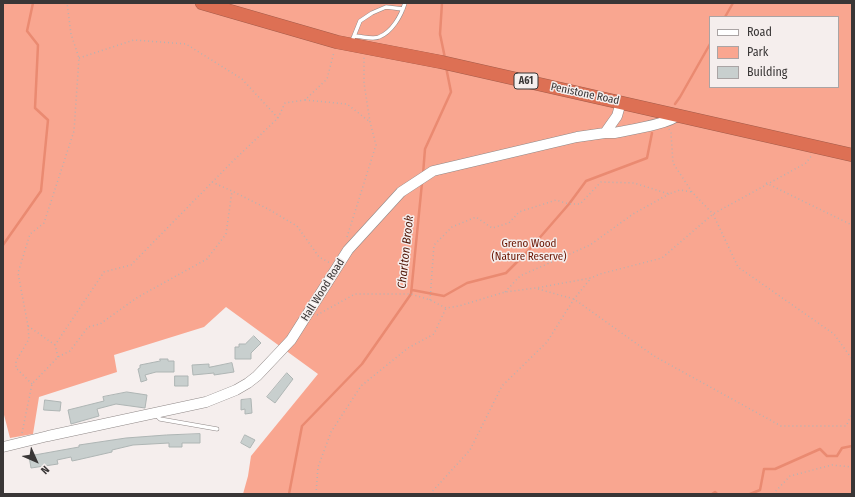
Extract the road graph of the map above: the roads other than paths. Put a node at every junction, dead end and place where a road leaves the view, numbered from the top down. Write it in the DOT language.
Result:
graph roads {
  1 [pos="202,3"];
  2 [pos="405,3"];
  3 [pos="403,9"];
  4 [pos="356,42"];
  5 [pos="621,102"];
  6 [pos="678,115"];
  7 [pos="605,133"];
  8 [pos="852,155"];
  9 [pos="155,413"];
  10 [pos="217,429"];
  11 [pos="3,447"];
  1 -- 4 [label="highway, Penistone Road / A61"];
  2 -- 3 [label="lane"];
  3 -- 4 [label="lane"];
  3 -- 4 [label="lane"];
  4 -- 5 [label="highway, Penistone Road / A61"];
  5 -- 6 [label="highway, Penistone Road / A61"];
  5 -- 7 [label="main road"];
  6 -- 7 [label="main road, Hall Wood Road"];
  6 -- 8 [label="highway, Penistone Road / A61"];
  7 -- 9 [label="main road, Hall Wood Road"];
  9 -- 10 [label="lane"];
  9 -- 11 [label="main road, Hall Wood Road"];
}
